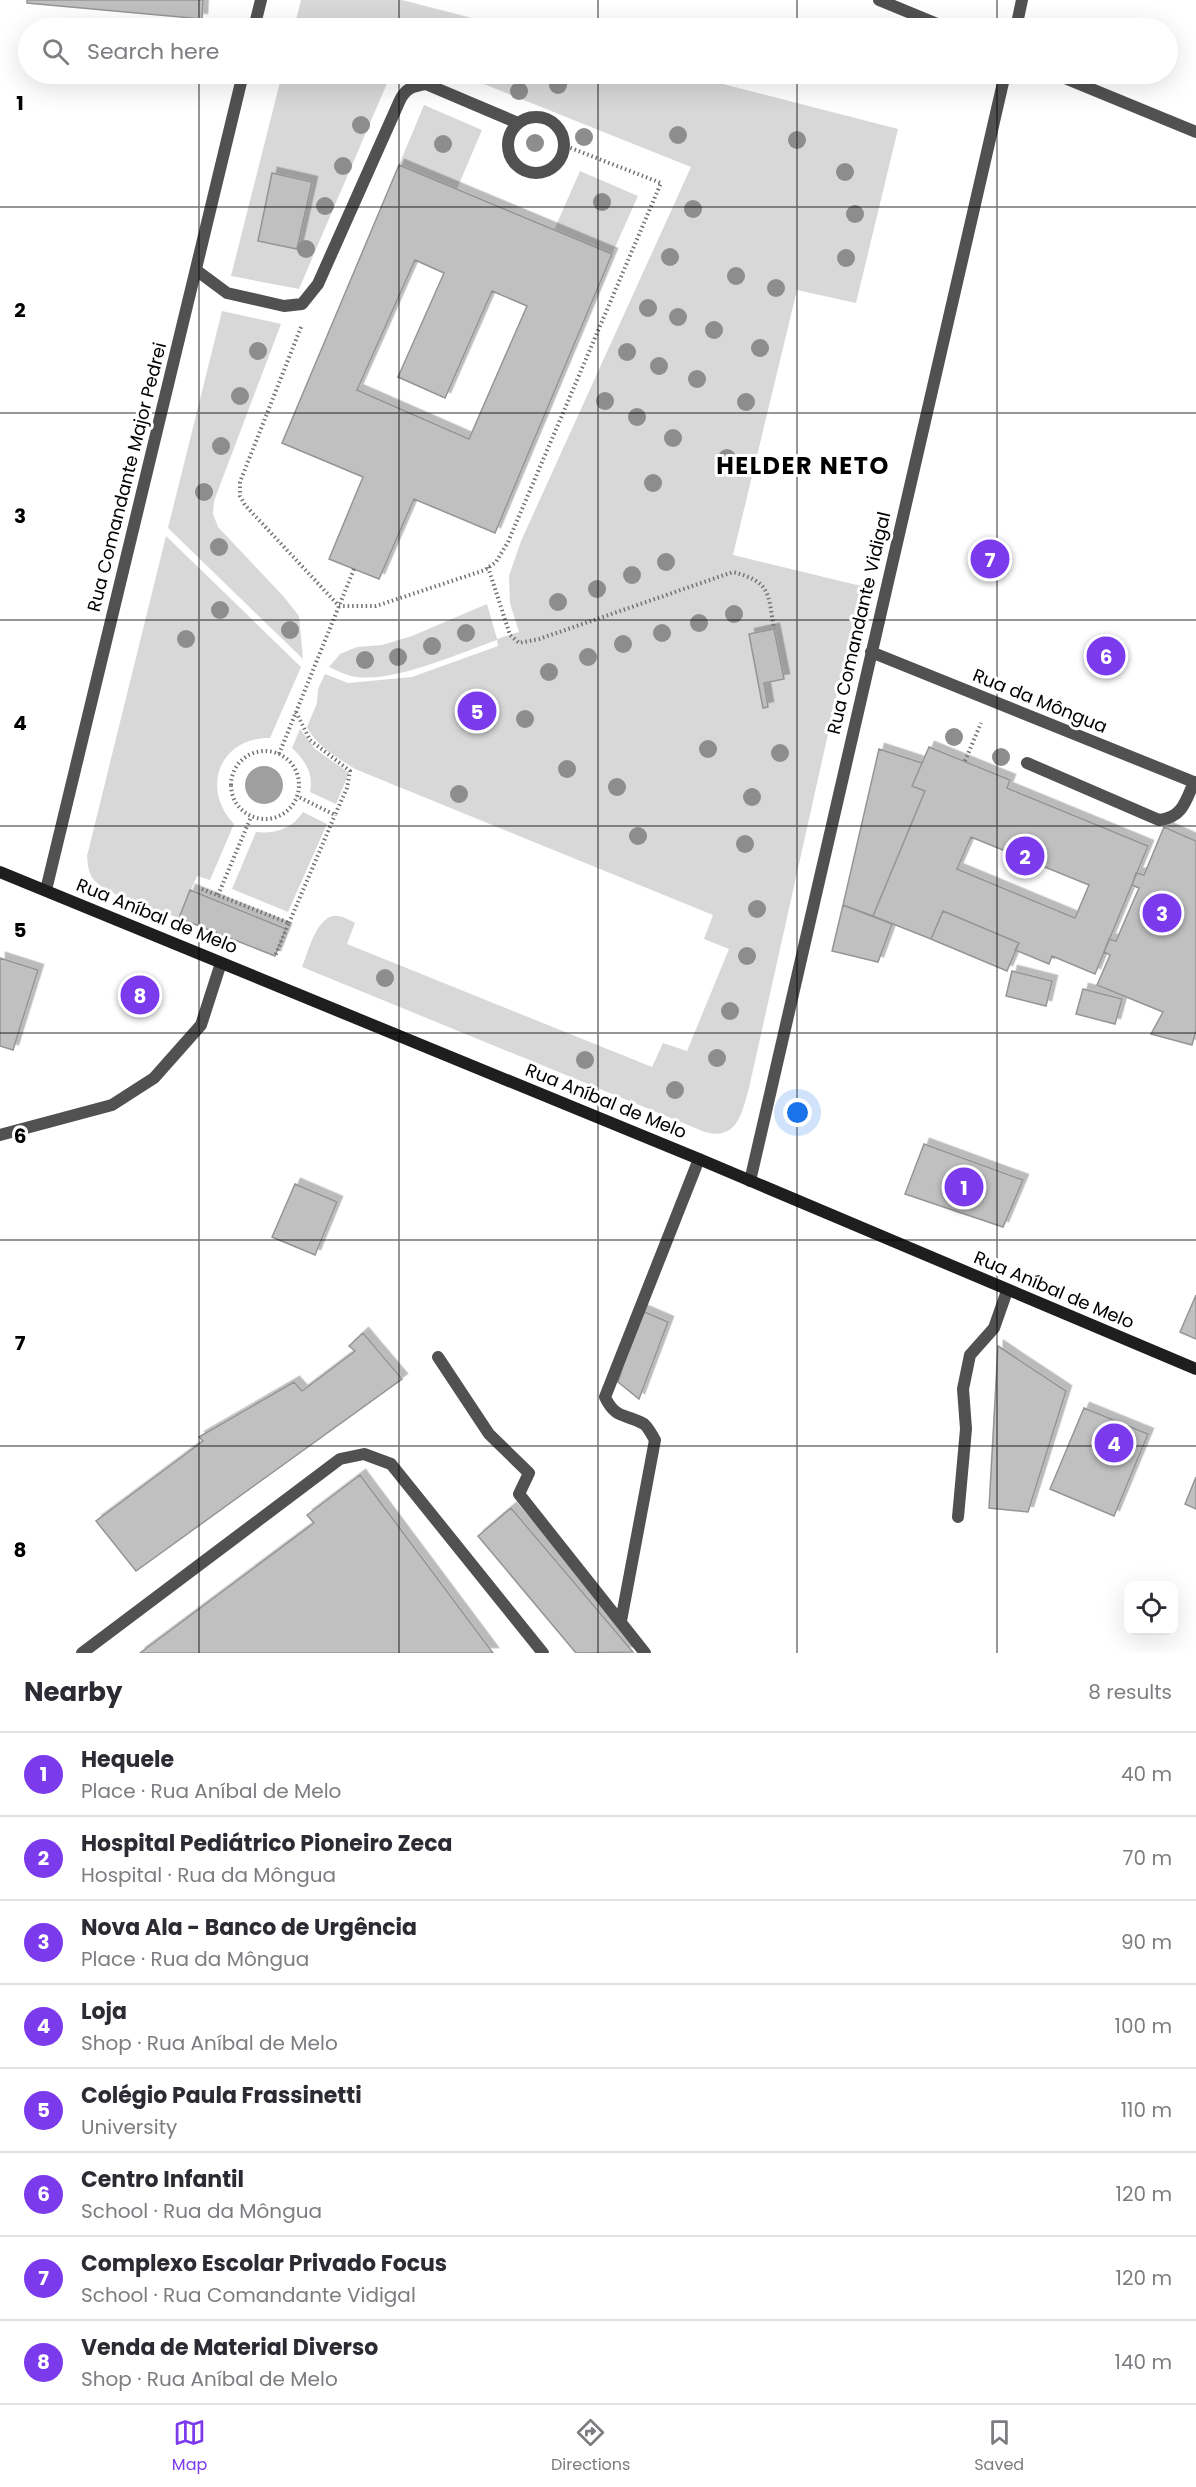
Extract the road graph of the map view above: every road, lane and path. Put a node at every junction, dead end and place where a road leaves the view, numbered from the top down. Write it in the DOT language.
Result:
graph roads {
  1 [pos="261,0"];
  2 [pos="879,0"];
  3 [pos="1022,0"];
  4 [pos="256,18"];
  5 [pos="923,18"];
  6 [pos="1018,18"];
  7 [pos="241,84"];
  8 [pos="1003,84"];
  9 [pos="1079,84"];
  10 [pos="518,123"];
  11 [pos="1196,132"];
  12 [pos="563,145"];
  13 [pos="196,270"];
  14 [pos="318,284"];
  15 [pos="488,567"];
  16 [pos="354,569"];
  17 [pos="339,606"];
  18 [pos="774,629"];
  19 [pos="871,652"];
  20 [pos="296,711"];
  21 [pos="981,723"];
  22 [pos="279,754"];
  23 [pos="965,762"];
  24 [pos="1027,763"];
  25 [pos="1195,781"];
  26 [pos="297,796"];
  27 [pos="335,815"];
  28 [pos="252,817"];
  29 [pos="0,872"];
  30 [pos="202,889"];
  31 [pos="46,890"];
  32 [pos="218,895"];
  33 [pos="289,922"];
  34 [pos="275,956"];
  35 [pos="221,963"];
  36 [pos="0,1135"];
  37 [pos="699,1159"];
  38 [pos="750,1181"];
  39 [pos="1007,1291"];
  40 [pos="438,1357"];
  41 [pos="1196,1369"];
  42 [pos="958,1517"];
  43 [pos="621,1621"];
  44 [pos="82,1653"];
  45 [pos="543,1653"];
  46 [pos="645,1653"];
  1 -- 4 [label="street"];
  2 -- 5 [label="street"];
  3 -- 6 [label="street"];
  7 -- 13 [label="street, Rua Comandante Major Pedrei"];
  8 -- 19 [label="street, Rua Comandante Vidigal"];
  9 -- 11 [label="street"];
  10 -- 12 [label="street"];
  10 -- 12 [label="street"];
  10 -- 14 [label="street"];
  12 -- 15 [label="path"];
  13 -- 14 [label="street"];
  13 -- 31 [label="street, Rua Comandante Major Pedrei"];
  14 -- 17 [label="path"];
  15 -- 17 [label="path"];
  15 -- 18 [label="path"];
  16 -- 17 [label="path"];
  17 -- 20 [label="path"];
  19 -- 25 [label="street, Rua da Môngua"];
  19 -- 38 [label="street, Rua Comandante Vidigal"];
  20 -- 22 [label="path"];
  20 -- 27 [label="path"];
  21 -- 23 [label="path"];
  22 -- 26 [label="path"];
  22 -- 28 [label="path"];
  24 -- 25 [label="street"];
  26 -- 27 [label="path"];
  26 -- 28 [label="path"];
  27 -- 33 [label="path"];
  28 -- 32 [label="path"];
  29 -- 31 [label="street, Rua Aníbal de Melo"];
  30 -- 32 [label="path"];
  31 -- 35 [label="street, Rua Aníbal de Melo"];
  32 -- 33 [label="path"];
  33 -- 34 [label="path"];
  35 -- 36 [label="street"];
  35 -- 37 [label="street, Rua Aníbal de Melo"];
  37 -- 38 [label="street, Rua Aníbal de Melo"];
  37 -- 43 [label="street"];
  38 -- 39 [label="street, Rua Aníbal de Melo"];
  39 -- 41 [label="street, Rua Aníbal de Melo"];
  39 -- 42 [label="street"];
  40 -- 43 [label="street"];
  43 -- 46 [label="street"];
  44 -- 45 [label="street"];
}
